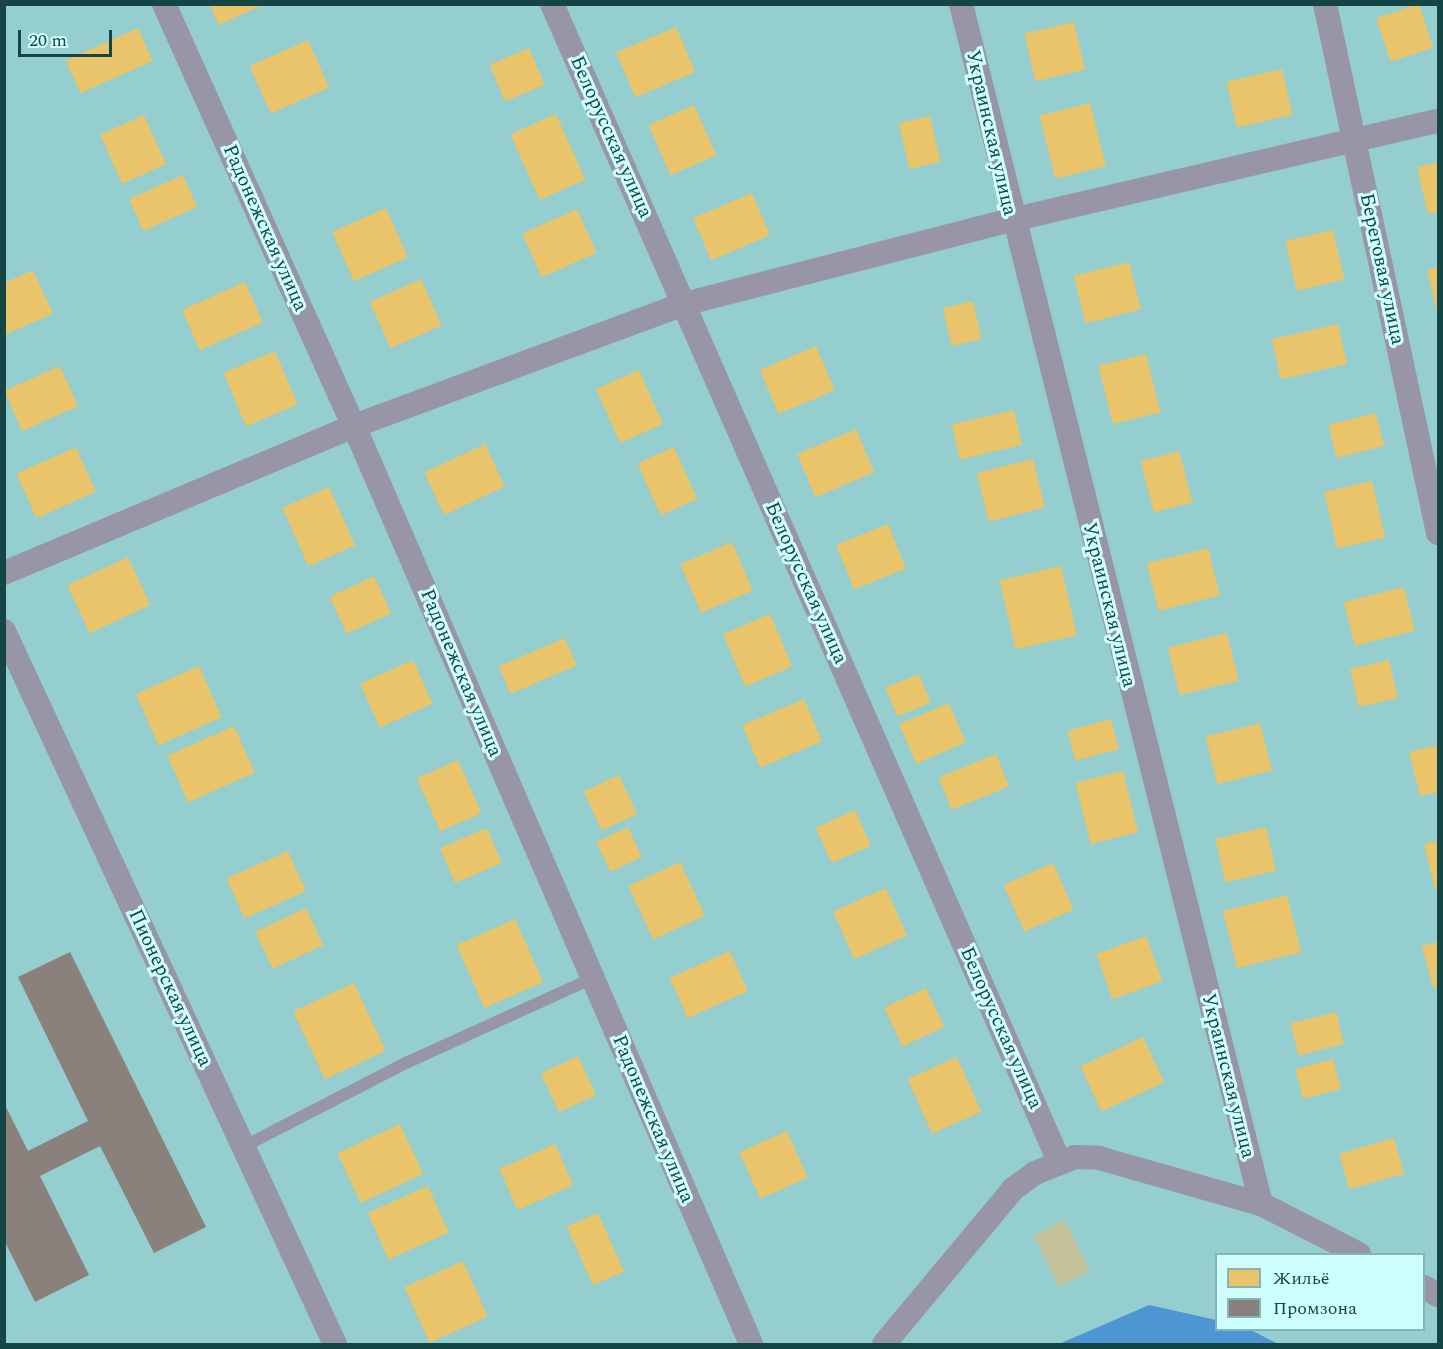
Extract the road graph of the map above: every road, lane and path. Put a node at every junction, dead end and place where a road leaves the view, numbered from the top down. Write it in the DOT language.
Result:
graph roads {
  1 [pos="164,4"];
  2 [pos="552,4"];
  3 [pos="962,4"];
  4 [pos="1325,4"];
  5 [pos="1438,121"];
  6 [pos="1355,143"];
  7 [pos="1011,220"];
  8 [pos="684,304"];
  9 [pos="354,426"];
  10 [pos="1438,533"];
  11 [pos="4,573"];
  12 [pos="4,631"];
  13 [pos="592,978"];
  14 [pos="243,1147"];
  15 [pos="1059,1161"];
  16 [pos="1261,1204"];
  17 [pos="1357,1253"];
  18 [pos="335,1344"];
  19 [pos="751,1344"];
  20 [pos="884,1344"];
  1 -- 9 [label="street, Радонежская улица"];
  2 -- 8 [label="street, Белорусская улица"];
  3 -- 7 [label="street, Украинская улица"];
  4 -- 6 [label="street, Береговая улица"];
  5 -- 6 [label="street"];
  6 -- 7 [label="street"];
  6 -- 10 [label="street, Береговая улица"];
  7 -- 8 [label="street"];
  7 -- 16 [label="street, Украинская улица"];
  8 -- 9 [label="street"];
  8 -- 15 [label="street, Белорусская улица"];
  9 -- 11 [label="street"];
  9 -- 13 [label="street, Радонежская улица"];
  12 -- 14 [label="street, Пионерская улица"];
  13 -- 14 [label="lane"];
  13 -- 19 [label="street, Радонежская улица"];
  14 -- 18 [label="street, Пионерская улица"];
  15 -- 16 [label="street"];
  15 -- 20 [label="street"];
  16 -- 17 [label="street"];
}
